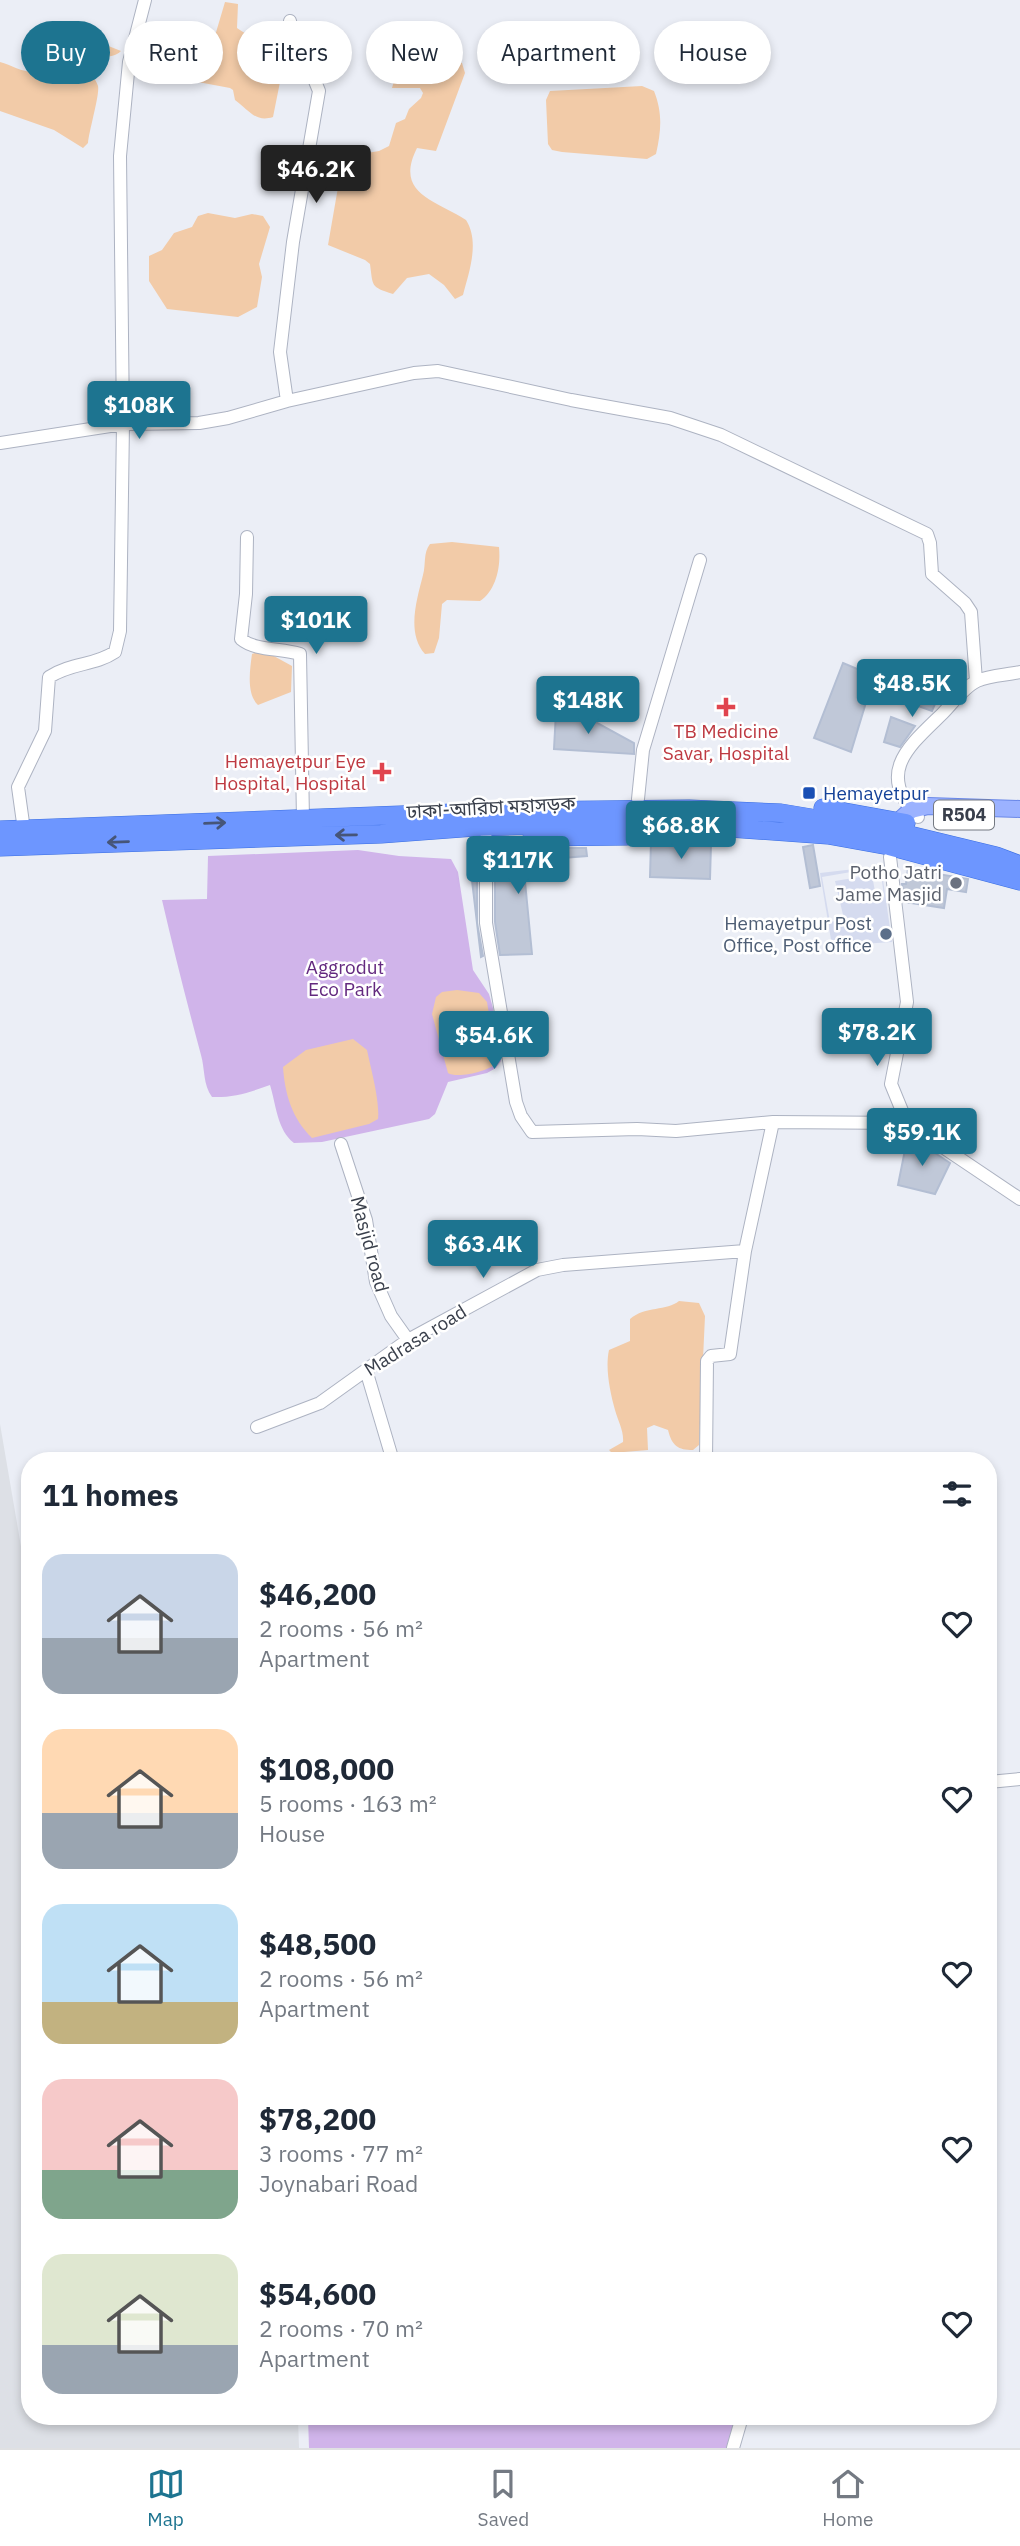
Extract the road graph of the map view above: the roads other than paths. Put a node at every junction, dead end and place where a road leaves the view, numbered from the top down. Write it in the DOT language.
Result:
graph roads {
  1 [pos="145,0"];
  2 [pos="316,84"];
  3 [pos="286,401"];
  4 [pos="123,424"];
  5 [pos="0,443"];
  6 [pos="247,537"];
  7 [pos="700,560"];
  8 [pos="1020,672"];
  9 [pos="976,681"];
  10 [pos="638,799"];
  11 [pos="1020,808"];
  12 [pos="1020,817"];
  13 [pos="910,818"];
  14 [pos="303,819"];
  15 [pos="380,825"];
  16 [pos="0,830"];
  17 [pos="24,830"];
  18 [pos="486,838"];
  19 [pos="0,847"];
  20 [pos="1020,852"];
  21 [pos="890,858"];
  22 [pos="1020,864"];
  23 [pos="1020,881"];
  24 [pos="1020,891"];
  25 [pos="773,1122"];
  26 [pos="907,1123"];
  27 [pos="341,1144"];
  28 [pos="1020,1199"];
  29 [pos="745,1251"];
  30 [pos="408,1340"];
  31 [pos="366,1370"];
  32 [pos="257,1427"];
  33 [pos="390,1452"];
  34 [pos="706,1452"];
  35 [pos="1020,1779"];
  36 [pos="997,1781"];
  37 [pos="740,2425"];
  38 [pos="733,2448"];
  1 -- 4 [label="street"];
  2 -- 3 [label="street"];
  3 -- 4 [label="street"];
  3 -- 9 [label="street"];
  4 -- 5 [label="street"];
  4 -- 17 [label="street"];
  6 -- 14 [label="street"];
  7 -- 10 [label="street"];
  8 -- 9 [label="street"];
  9 -- 13 [label="street"];
  10 -- 13 [label="highway"];
  10 -- 15 [label="highway"];
  11 -- 13 [label="main road, R504"];
  12 -- 13 [label="main road, R504"];
  13 -- 20 [label="highway"];
  14 -- 15 [label="highway, ঢাকা-আরিচা মহাসড়ক"];
  17 -- 14 [label="highway, ঢাকা-আরিচা মহাসড়ক, one-way"];
  15 -- 18 [label="highway"];
  15 -- 19 [label="highway, ঢাকা-আরিচা মহাসড়ক, one-way"];
  15 -- 22 [label="highway, ঢাকা-আরিচা মহাসড়ক"];
  15 -- 23 [label="highway, ঢাকা-আরিচা মহাসড়ক"];
  16 -- 17 [label="highway, ঢাকা-আরিচা মহাসড়ক"];
  18 -- 21 [label="highway"];
  18 -- 25 [label="street"];
  21 -- 24 [label="highway"];
  21 -- 26 [label="street"];
  25 -- 26 [label="street"];
  25 -- 29 [label="street"];
  26 -- 28 [label="street"];
  27 -- 30 [label="street, Masjid road"];
  29 -- 30 [label="street, Madrasa road"];
  29 -- 34 [label="street"];
  30 -- 31 [label="street, Madrasa road"];
  31 -- 32 [label="street, Madrasa road"];
  31 -- 33 [label="street"];
  35 -- 36 [label="street"];
  37 -- 38 [label="street"];
}
